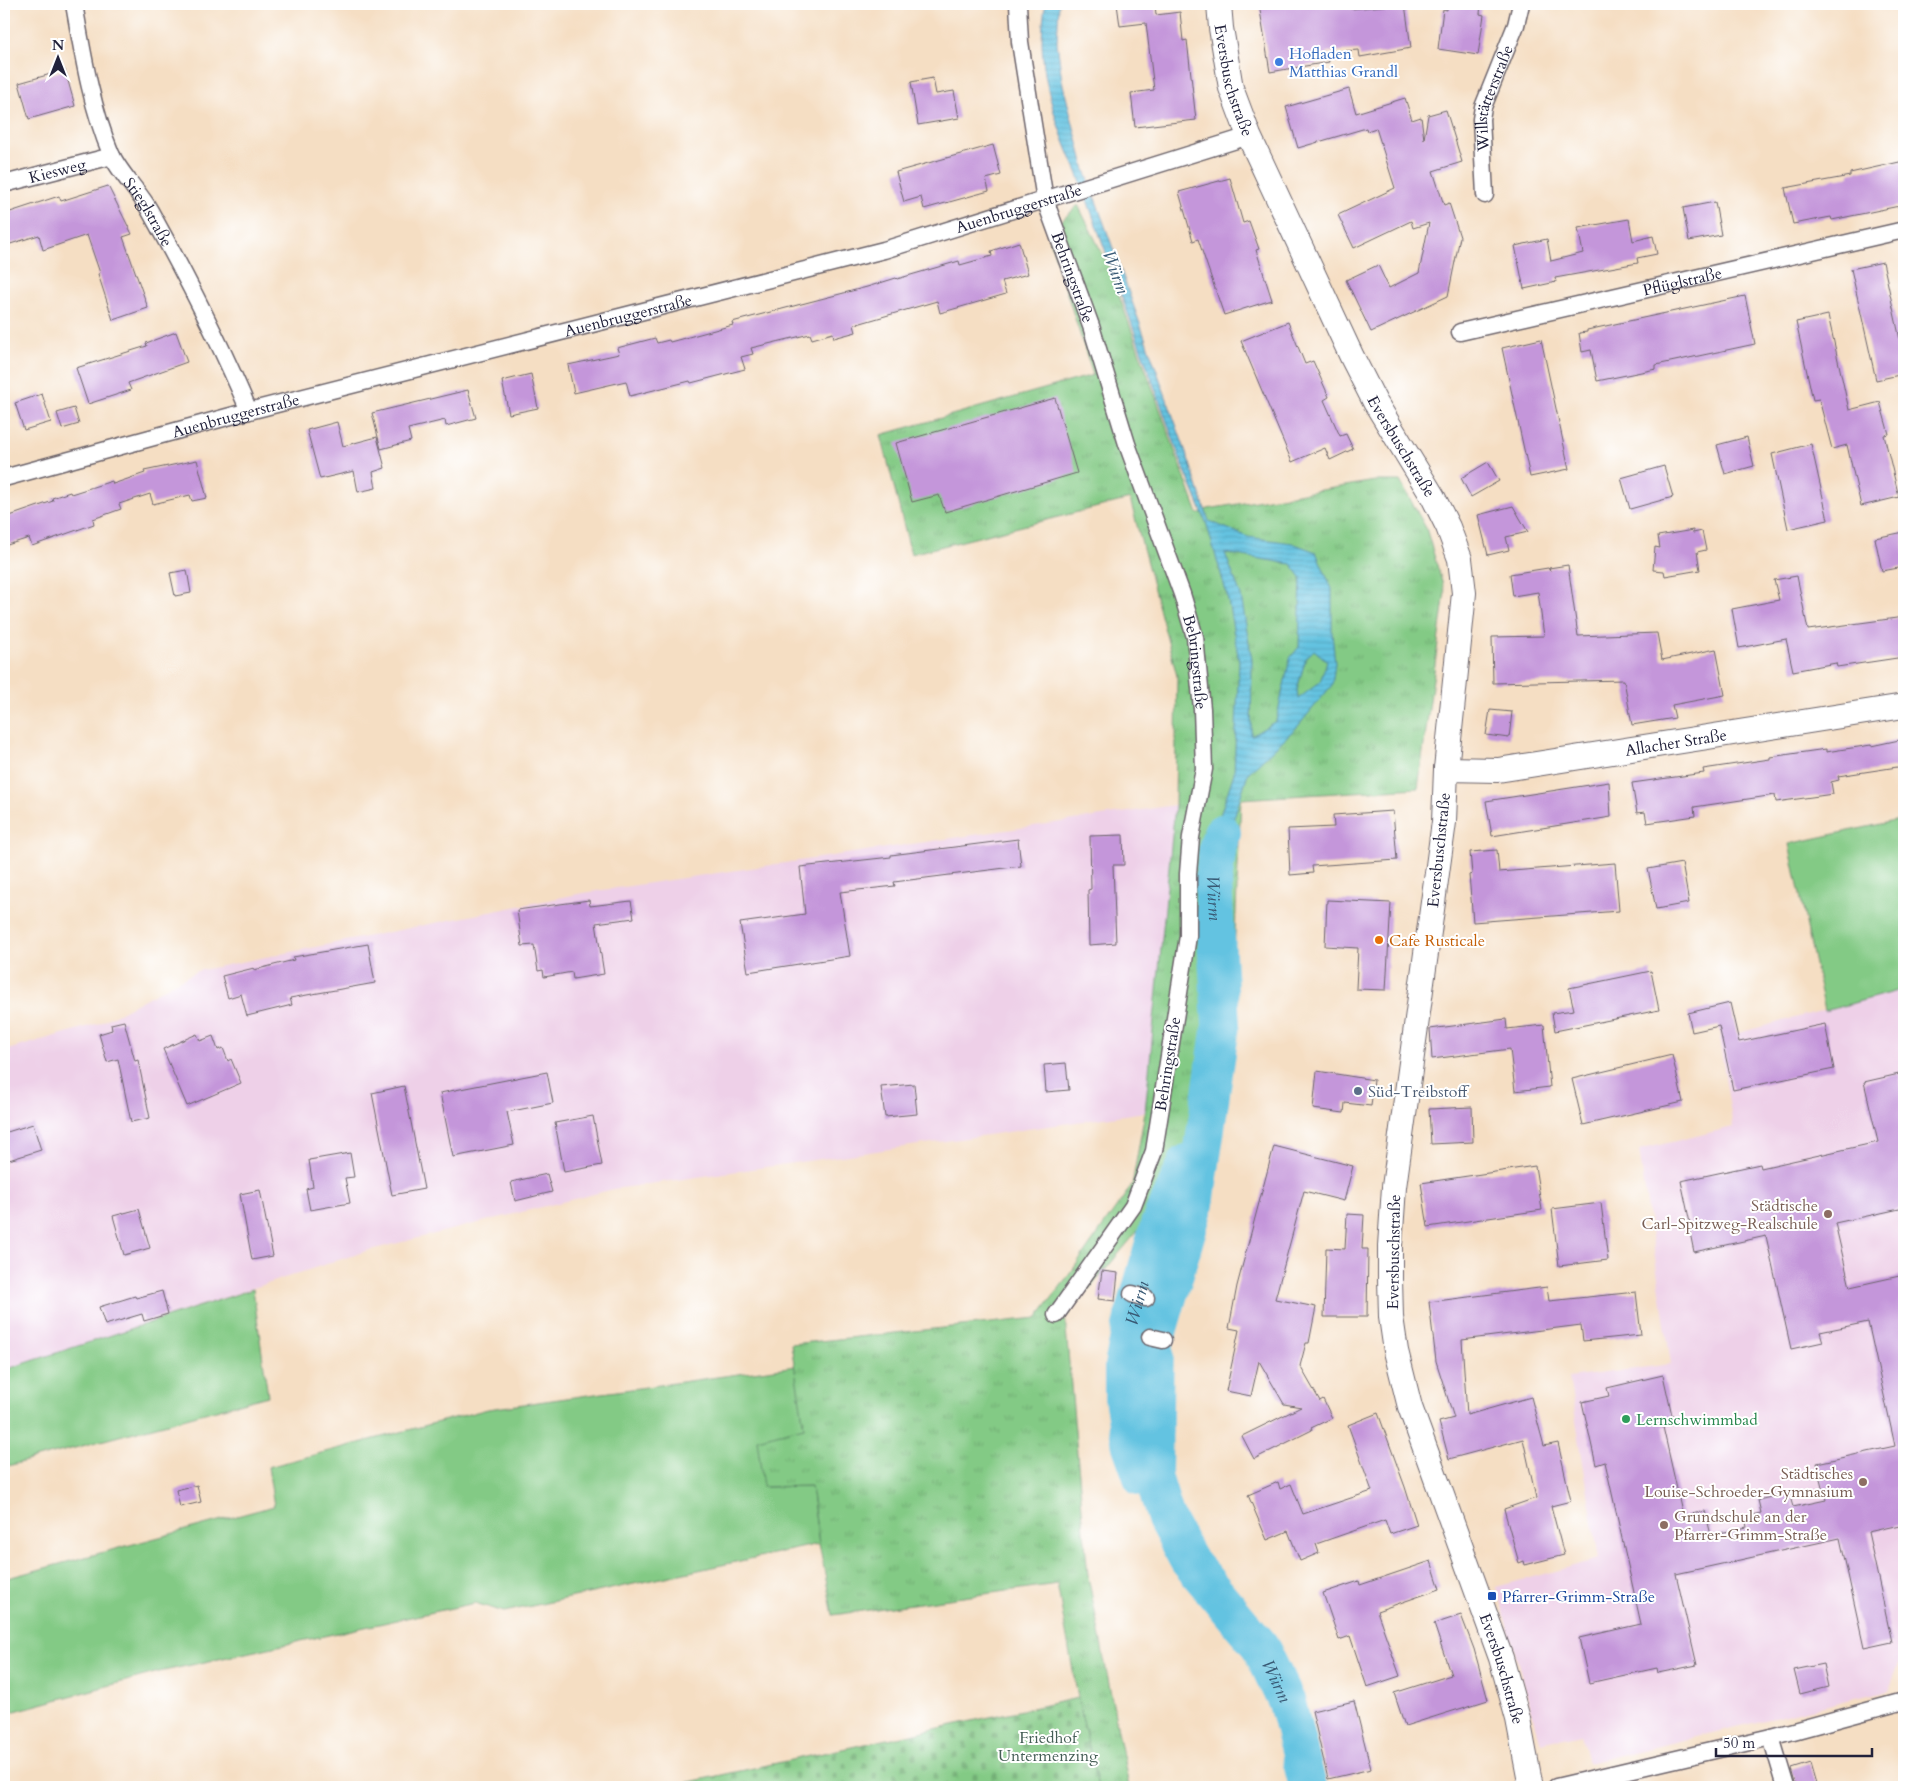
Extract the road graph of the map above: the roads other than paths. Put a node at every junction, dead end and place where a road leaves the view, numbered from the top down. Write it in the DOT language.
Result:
graph roads {
  1 [pos="74,4"];
  2 [pos="1018,4"];
  3 [pos="1219,4"];
  4 [pos="1521,4"];
  5 [pos="1249,136"];
  6 [pos="112,156"];
  7 [pos="4,184"];
  8 [pos="1485,195"];
  9 [pos="1046,200"];
  10 [pos="1904,230"];
  11 [pos="1460,332"];
  12 [pos="249,411"];
  13 [pos="4,478"];
  14 [pos="1904,706"];
  15 [pos="1446,769"];
  16 [pos="1056,1315"];
  17 [pos="1904,1701"];
  18 [pos="1770,1737"];
  19 [pos="1532,1787"];
  20 [pos="1556,1787"];
  21 [pos="1786,1787"];
  1 -- 6 [label="street, Stieglstraße"];
  2 -- 9 [label="street, Behringstraße"];
  3 -- 5 [label="main road, Eversbuschstraße"];
  4 -- 8 [label="street, Willstätterstraße"];
  5 -- 9 [label="street, Auenbruggerstraße"];
  5 -- 15 [label="main road, Eversbuschstraße"];
  6 -- 7 [label="street, Kiesweg"];
  6 -- 12 [label="street, Stieglstraße"];
  9 -- 12 [label="street, Auenbruggerstraße"];
  9 -- 16 [label="street, Behringstraße"];
  10 -- 11 [label="street, Pflüglstraße"];
  12 -- 13 [label="street, Auenbruggerstraße"];
  14 -- 15 [label="main road, Allacher Straße"];
  15 -- 19 [label="main road, Eversbuschstraße"];
  17 -- 18 [label="street"];
  18 -- 20 [label="street"];
  18 -- 21 [label="street"];
}
